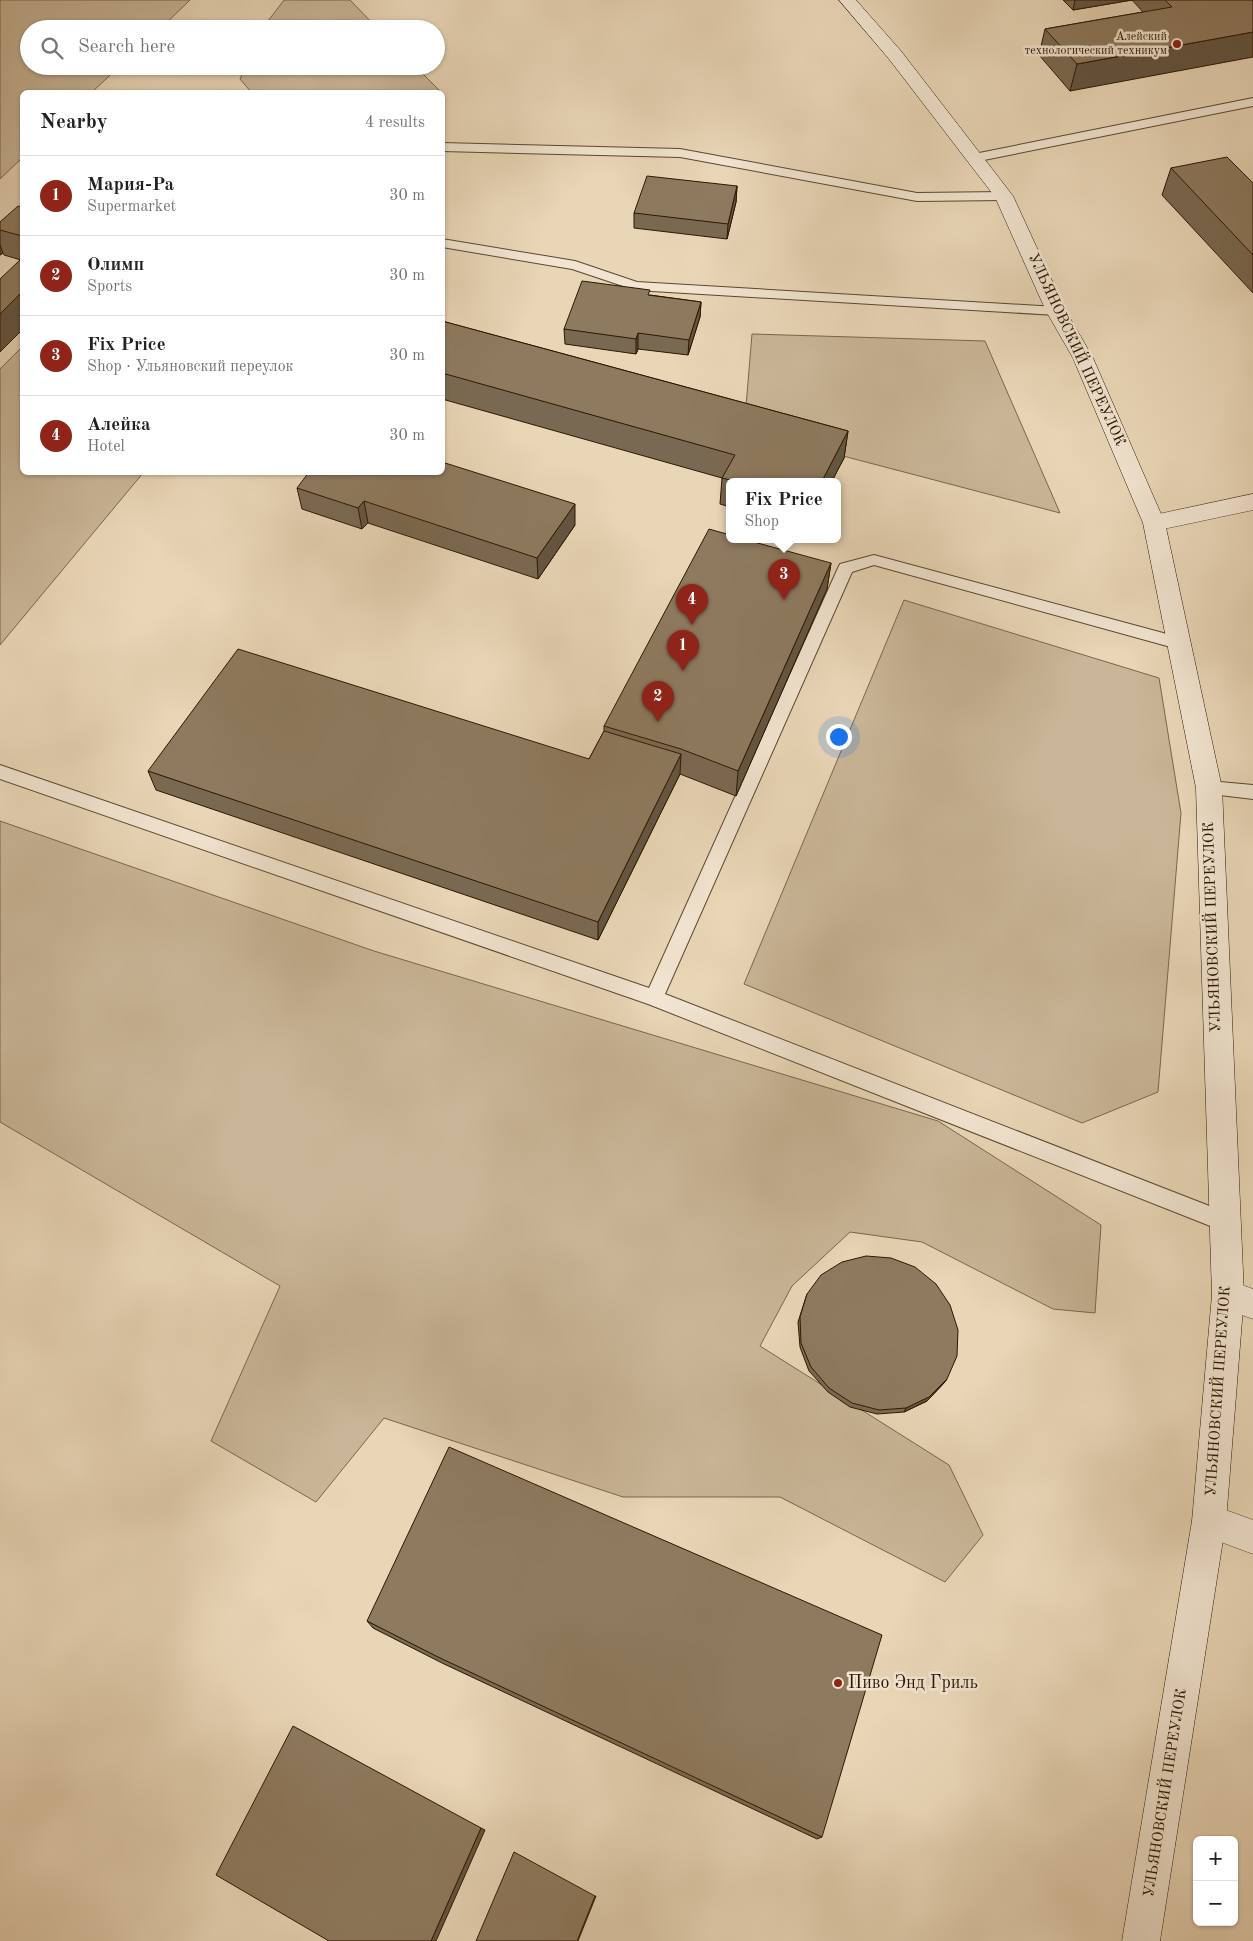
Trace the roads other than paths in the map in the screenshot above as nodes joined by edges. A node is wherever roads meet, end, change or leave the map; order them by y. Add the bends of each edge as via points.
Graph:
1 (847, 0) edge
2 (1253, 102) edge
3 (445, 147) edge
4 (974, 158) junction
5 (1004, 196) junction
6 (445, 244) edge
7 (1056, 311) junction
8 (1253, 502) edge
9 (1154, 524) junction
10 (1178, 643) junction
11 (0, 772) edge
12 (1208, 788) junction
13 (1253, 792) edge
14 (654, 998) junction
15 (1223, 1221) junction
16 (1240, 1300) edge
17 (1209, 1521) junction
18 (1253, 1537) edge
19 (1141, 1941) edge

1 - 4 main road, УЛЬЯНОВСКИЙ ПЕРЕУЛОК
2 - 4 lane
3 - 5 lane via 680,153 916,197
4 - 5 main road, УЛЬЯНОВСКИЙ ПЕРЕУЛОК
5 - 7 main road, УЛЬЯНОВСКИЙ ПЕРЕУЛОК
6 - 7 lane via 575,265 635,286
7 - 9 main road, УЛЬЯНОВСКИЙ ПЕРЕУЛОК via 1083,358
8 - 9 main road
9 - 10 main road, УЛЬЯНОВСКИЙ ПЕРЕУЛОК
10 - 12 main road, УЛЬЯНОВСКИЙ ПЕРЕУЛОК
10 - 14 lane via 874,560 846,568
11 - 14 lane
12 - 13 lane
12 - 15 main road, УЛЬЯНОВСКИЙ ПЕРЕУЛОК
14 - 15 lane
15 - 16 main road, УЛЬЯНОВСКИЙ ПЕРЕУЛОК
16 - 17 main road, УЛЬЯНОВСКИЙ ПЕРЕУЛОК
17 - 18 main road
17 - 19 main road, УЛЬЯНОВСКИЙ ПЕРЕУЛОК

